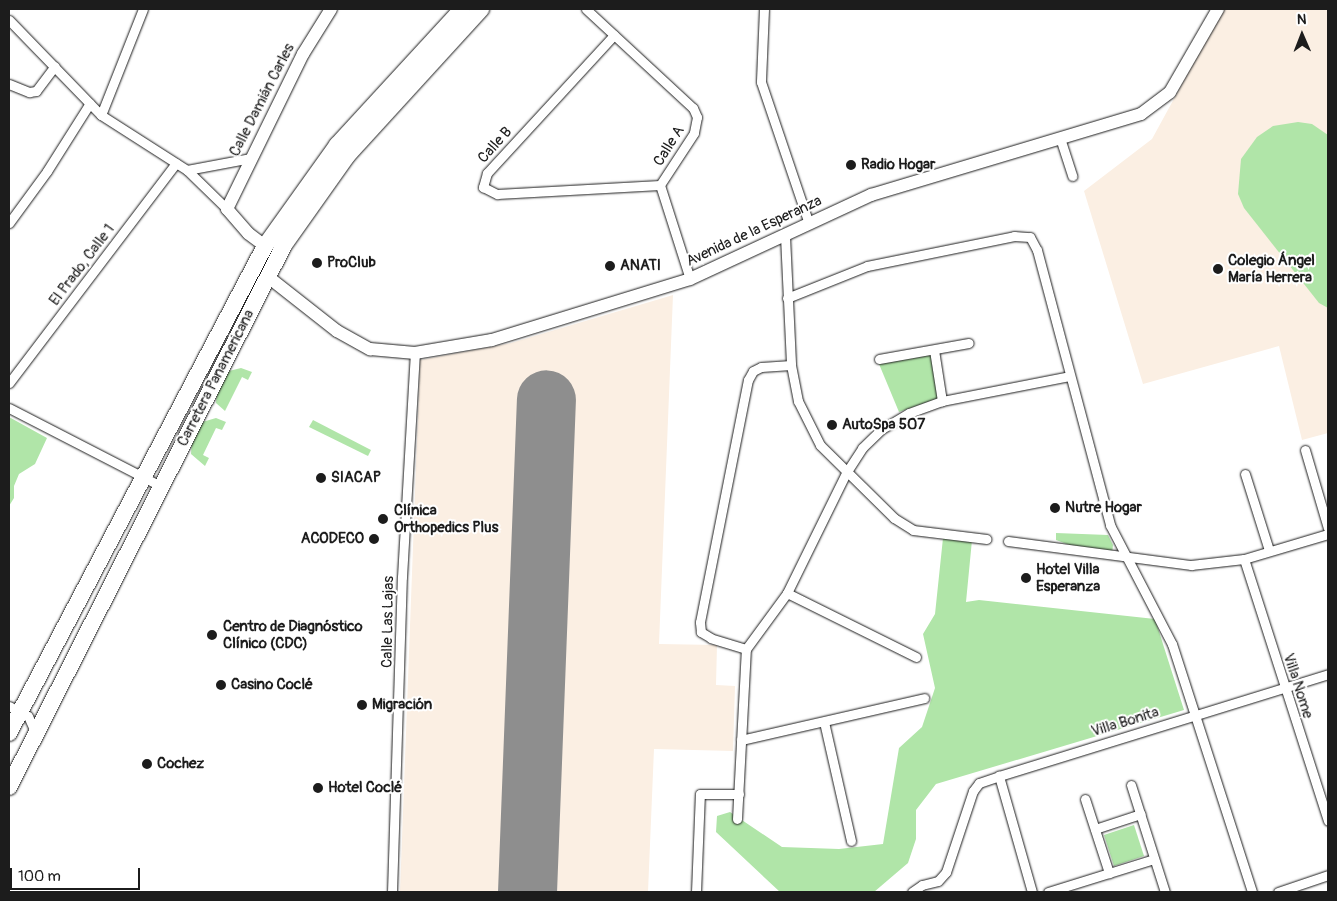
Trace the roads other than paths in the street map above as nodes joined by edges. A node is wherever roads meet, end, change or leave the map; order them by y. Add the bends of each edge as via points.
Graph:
1 (143, 9) edge
2 (331, 9) edge
3 (462, 9) edge
4 (481, 9) edge
5 (586, 9) edge
6 (764, 9) edge
7 (1218, 9) edge
8 (9, 20) edge
9 (614, 35) junction
10 (55, 66) junction
11 (9, 84) edge
12 (90, 103) junction
13 (101, 115) junction
14 (1060, 138) junction
15 (251, 158) junction
16 (176, 163) junction
17 (186, 170) junction
18 (1072, 176) dead end
19 (660, 185) junction
20 (227, 209) junction
21 (9, 223) edge
22 (809, 224) junction
23 (248, 233) junction
24 (784, 236) junction
25 (266, 246) junction
26 (258, 262) junction
27 (267, 276) junction
28 (690, 279) junction
29 (258, 295) junction
30 (787, 298) junction
31 (969, 343) dead end
32 (934, 350) junction
33 (210, 352) junction
34 (415, 353) junction
35 (879, 359) dead end
36 (791, 365) junction
37 (1069, 376) junction
38 (9, 383) edge
39 (942, 401) junction
40 (9, 408) edge
41 (1305, 450) dead end
42 (846, 472) junction
43 (1245, 474) dead end
44 (144, 478) junction
45 (161, 486) junction
46 (1328, 528) edge
47 (1328, 534) edge
48 (986, 539) dead end
49 (1008, 541) dead end
50 (1269, 550) junction
51 (1124, 558) junction
52 (1244, 559) junction
53 (787, 593) junction
54 (746, 649) junction
55 (916, 657) dead end
56 (1328, 674) edge
57 (1284, 688) junction
58 (924, 698) dead end
59 (50, 705) junction
60 (14, 709) edge
61 (1197, 714) junction
62 (824, 722) junction
63 (9, 733) edge
64 (36, 734) junction
65 (741, 740) junction
66 (999, 776) junction
67 (1131, 784) dead end
68 (9, 787) edge
69 (739, 794) junction
70 (1084, 799) dead end
71 (1140, 814) junction
72 (737, 819) dead end
73 (1328, 821) edge
74 (1095, 829) junction
75 (851, 842) dead end
76 (1154, 859) junction
77 (1109, 873) junction
78 (1328, 875) edge
79 (392, 892) edge
80 (696, 892) edge
81 (912, 892) edge
82 (1032, 892) edge
83 (1048, 892) edge
84 (1165, 892) edge
85 (1252, 892) edge
86 (1278, 892) edge

1 - 13 street
2 - 15 street, Calle Damián Carles via 303,54
3 - 25 highway, Carretera Panamericana via 337,145
4 - 27 highway, Carretera Panamericana via 347,156 284,245
5 - 9 street, Calle A
6 - 22 street via 762,82
7 - 14 street, Avenida de la Esperanza via 1170,92 1157,104 1141,114
8 - 10 street
9 - 19 street, Calle A via 693,108 697,117 694,133
9 - 19 street, Calle B via 487,173 483,187 497,194
10 - 11 street via 36,91 29,92
10 - 12 street
12 - 13 street
12 - 21 street
13 - 16 street
14 - 18 street
14 - 22 street, Avenida de la Esperanza via 871,195
15 - 17 street
15 - 20 street, Calle Damián Carles
16 - 17 street
16 - 38 street, El Prado, Calle 1
17 - 20 street
19 - 28 street, Calle A
20 - 23 street
22 - 24 street, Avenida de la Esperanza
23 - 25 street
23 - 26 street
24 - 28 street, Avenida de la Esperanza
24 - 30 street
25 - 26 highway, Carretera Panamericana
25 - 29 highway via 271,252 262,270
26 - 33 highway, Carretera Panamericana
27 - 29 highway, Carretera Panamericana
27 - 34 street, Avenida de la Esperanza via 355,342 370,349
28 - 34 street, Avenida de la Esperanza via 492,340
29 - 45 highway, Carretera Panamericana
30 - 36 street
30 - 37 street via 867,266 1014,236 1030,237 1037,250
31 - 32 street
32 - 35 street
32 - 39 street
33 - 44 highway, Carretera Panamericana
33 - 45 highway via 209,367 161,462
34 - 79 street, Calle Las Lajas via 402,577
36 - 42 street via 798,401 807,424 820,445
36 - 54 street via 761,367 752,371 748,380 700,622 701,632 711,638
37 - 39 street
37 - 51 street via 1110,525
39 - 42 street via 909,413 882,429 862,448
40 - 44 street
41 - 46 street
42 - 48 street via 894,518 913,530
42 - 53 street
43 - 50 street
44 - 45 street
44 - 60 highway, Carretera Panamericana
45 - 59 highway, Carretera Panamericana
47 - 50 street
49 - 51 street
50 - 52 street
51 - 52 street via 1191,565
51 - 61 street via 1162,620
52 - 57 street, Villa Nome
53 - 54 street
53 - 55 street
54 - 65 street
56 - 57 street, Villa Bonita
57 - 61 street, Villa Bonita
57 - 73 street, Villa Nome
58 - 62 street
59 - 60 street via 36,711
59 - 64 highway, Carretera Panamericana
60 - 63 highway, Carretera Panamericana
60 - 64 street via 31,719
61 - 66 street, Villa Bonita
61 - 85 street
62 - 65 street
62 - 75 street
64 - 68 highway, Carretera Panamericana
65 - 69 street
66 - 81 street, Villa Bonita via 979,783 972,791 946,872 938,881 922,885
66 - 82 street
67 - 71 street
69 - 72 street
69 - 80 street via 700,794
70 - 74 street
71 - 74 street
71 - 76 street
74 - 77 street
76 - 77 street
76 - 84 street
77 - 83 street
78 - 86 street

